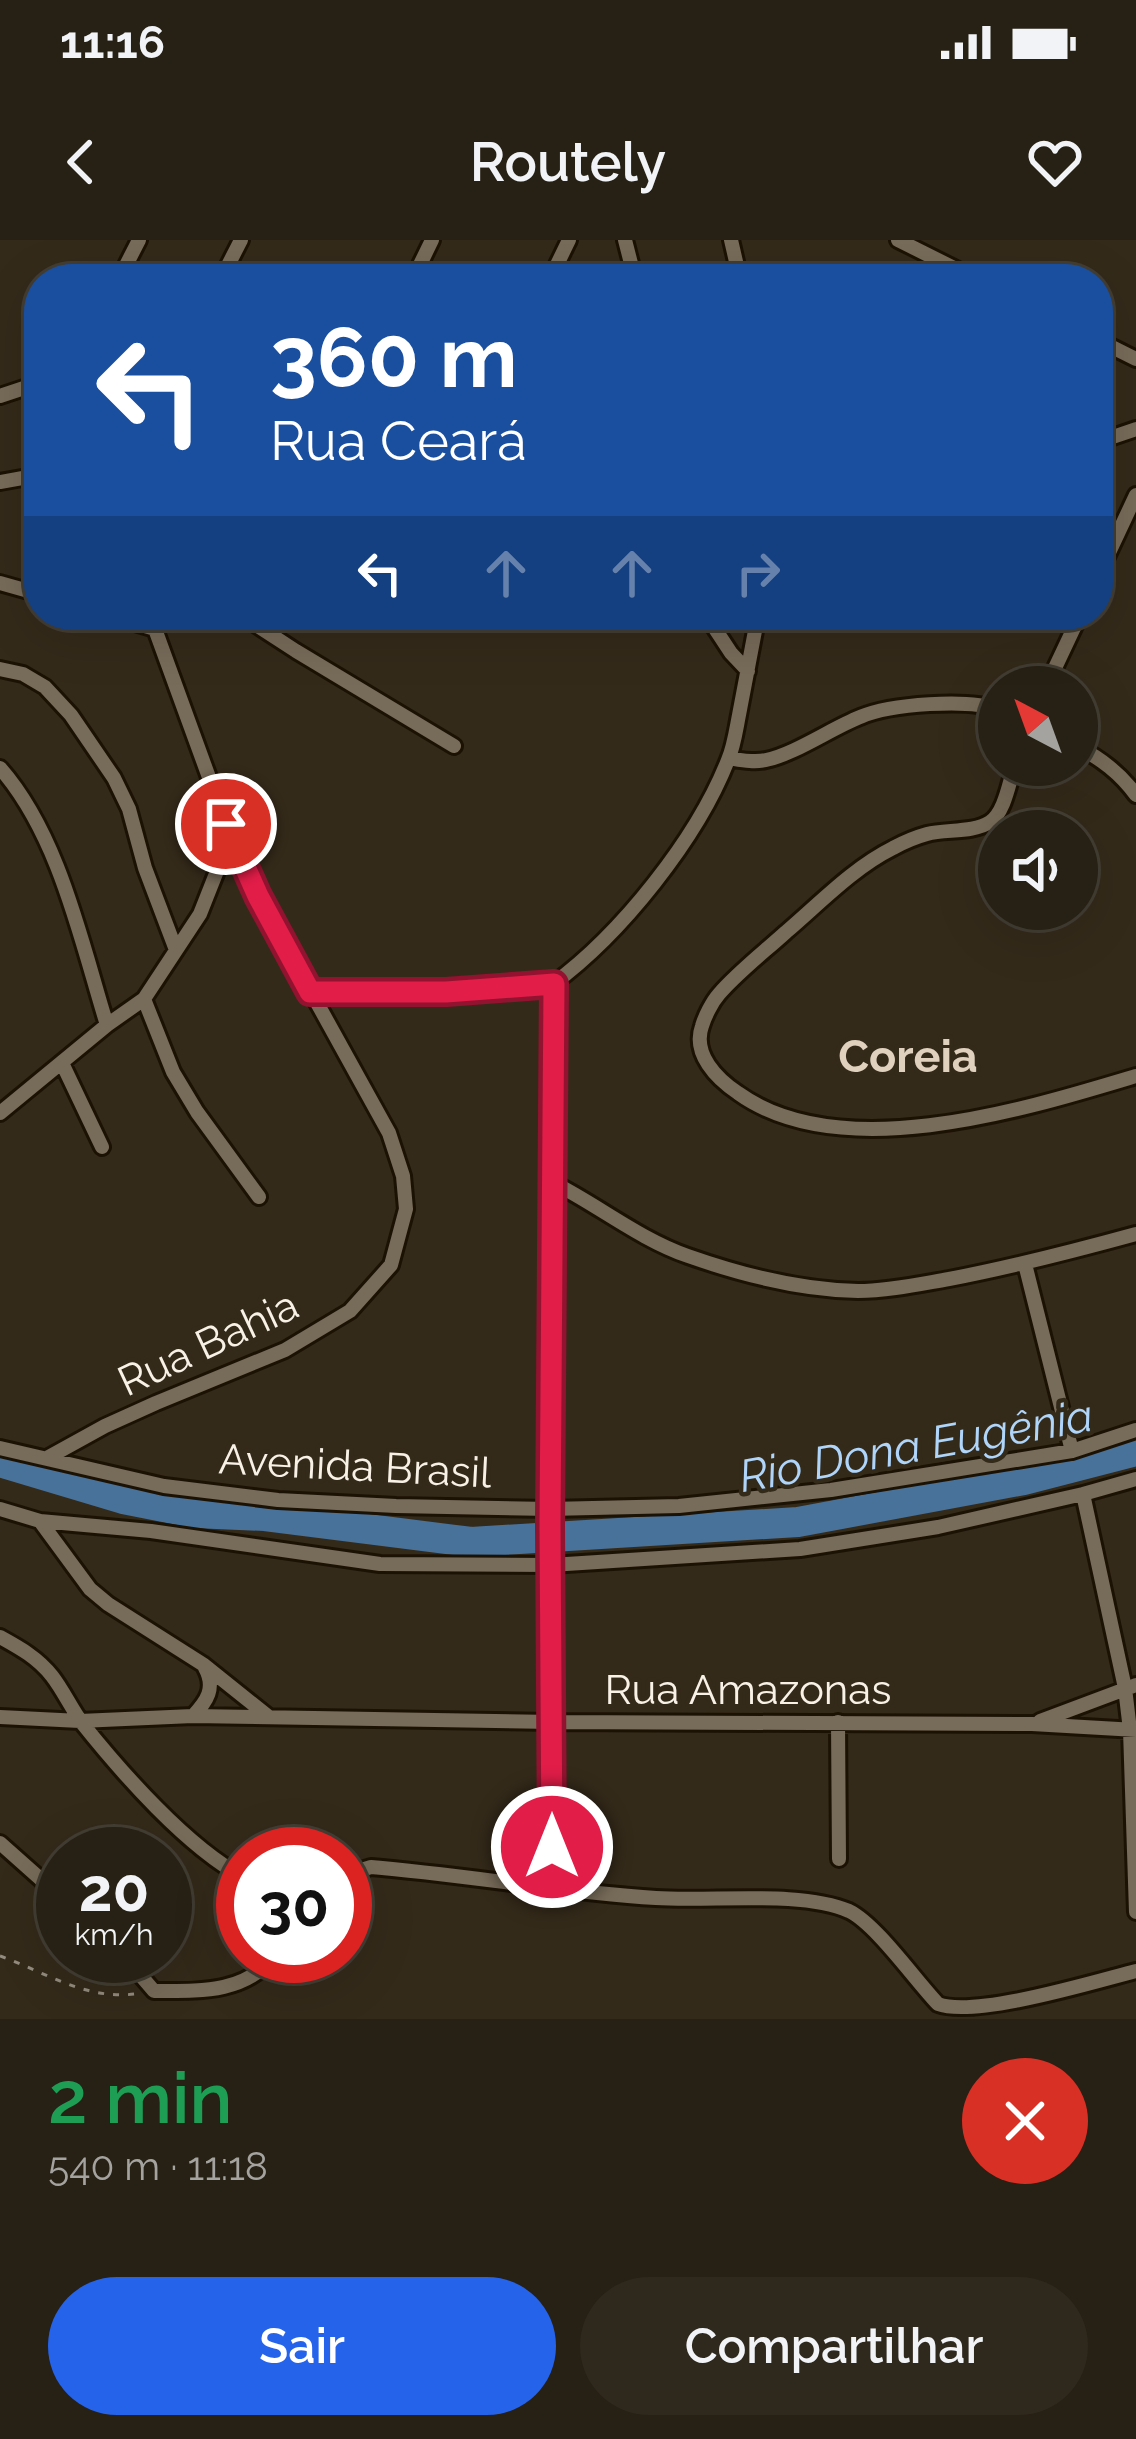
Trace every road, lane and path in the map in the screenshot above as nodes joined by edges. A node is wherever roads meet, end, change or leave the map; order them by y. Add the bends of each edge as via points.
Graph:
1 (898, 240) edge
2 (946, 264) edge
3 (1136, 495) edge
4 (1113, 544) edge
5 (162, 630) edge
6 (264, 630) edge
7 (715, 630) edge
8 (755, 630) edge
9 (1073, 630) edge
10 (1056, 666) edge
11 (0, 669) edge
12 (748, 670) junction
13 (978, 705) edge
14 (454, 746) dead end
15 (1098, 756) edge
16 (729, 758) junction
17 (0, 768) edge
18 (1008, 786) edge
19 (1136, 795) edge
20 (226, 824) junction
21 (176, 950) junction
22 (554, 984) junction
23 (310, 992) junction
24 (144, 999) junction
25 (107, 1025) junction
26 (62, 1063) junction
27 (1136, 1076) edge
28 (0, 1113) edge
29 (101, 1147) dead end
30 (552, 1182) junction
31 (259, 1197) dead end
32 (1136, 1234) edge
33 (1025, 1264) junction
34 (1136, 1430) edge
35 (0, 1448) edge
36 (1072, 1451) junction
37 (47, 1458) junction
38 (1136, 1479) edge
39 (1083, 1494) junction
40 (0, 1509) edge
41 (550, 1517) junction
42 (40, 1521) junction
43 (551, 1561) junction
44 (0, 1637) edge
45 (203, 1665) junction
46 (1131, 1687) edge
47 (193, 1716) junction
48 (0, 1717) edge
49 (269, 1717) junction
50 (80, 1721) junction
51 (553, 1722) junction
52 (838, 1722) junction
53 (1032, 1724) junction
54 (1133, 1730) edge
55 (0, 1843) edge
56 (216, 1857) edge
57 (839, 1859) dead end
58 (372, 1867) edge
59 (36, 1875) edge
60 (552, 1889) junction
61 (1136, 1912) edge
62 (0, 1956) edge
63 (1136, 1971) edge
64 (147, 1983) edge
65 (240, 1983) edge
66 (154, 1991) junction

1 - 2 street
3 - 4 street
5 - 20 street, Rua Bahia
6 - 14 street
7 - 12 street
8 - 12 street
9 - 10 street
11 - 21 street via 45,687 114,778
12 - 16 street
13 - 16 street via 887,709 768,760
15 - 19 street
16 - 22 street via 648,890
17 - 25 street via 55,858
18 - 27 street via 984,826 924,834 849,877 717,996 700,1030 702,1052 740,1095 786,1118 842,1127 929,1126
20 - 21 street via 200,914
20 - 23 street, Rua Bahia
21 - 24 street
22 - 23 street
22 - 30 street
23 - 37 street, Rua Bahia via 388,1133 403,1176 406,1209 391,1264 350,1311 284,1350
24 - 25 street
24 - 31 street via 172,1072
25 - 26 street
26 - 28 street
26 - 29 street
30 - 33 street via 686,1256 804,1286 861,1291
30 - 41 street
32 - 33 street
33 - 36 street
34 - 36 street, Avenida Brasil
35 - 37 street, Avenida Brasil
36 - 41 street, Avenida Brasil via 809,1492
37 - 41 street, Avenida Brasil via 164,1486 278,1500
38 - 39 street, Avenida Brasil
39 - 43 street, Avenida Brasil via 800,1550
39 - 46 street
40 - 42 street, Avenida Brasil
41 - 43 street
42 - 43 street, Avenida Brasil via 380,1564
42 - 45 street via 90,1589
43 - 51 street
44 - 50 street via 43,1666
45 - 47 street via 210,1692
45 - 49 street
46 - 53 street
46 - 54 street
47 - 49 street, Rua Amazonas
47 - 50 street, Rua Amazonas
48 - 50 street, Rua Amazonas
49 - 51 street, Rua Amazonas
50 - 56 street
51 - 52 street, Rua Amazonas
51 - 60 street
52 - 53 street, Rua Amazonas
52 - 57 street
53 - 54 street, Rua Amazonas
54 - 61 street
55 - 59 street
58 - 60 street
60 - 63 street via 827,1904 854,1913 938,2004 952,2009
62 - 66 path via 85,1991
64 - 66 street
65 - 66 street

